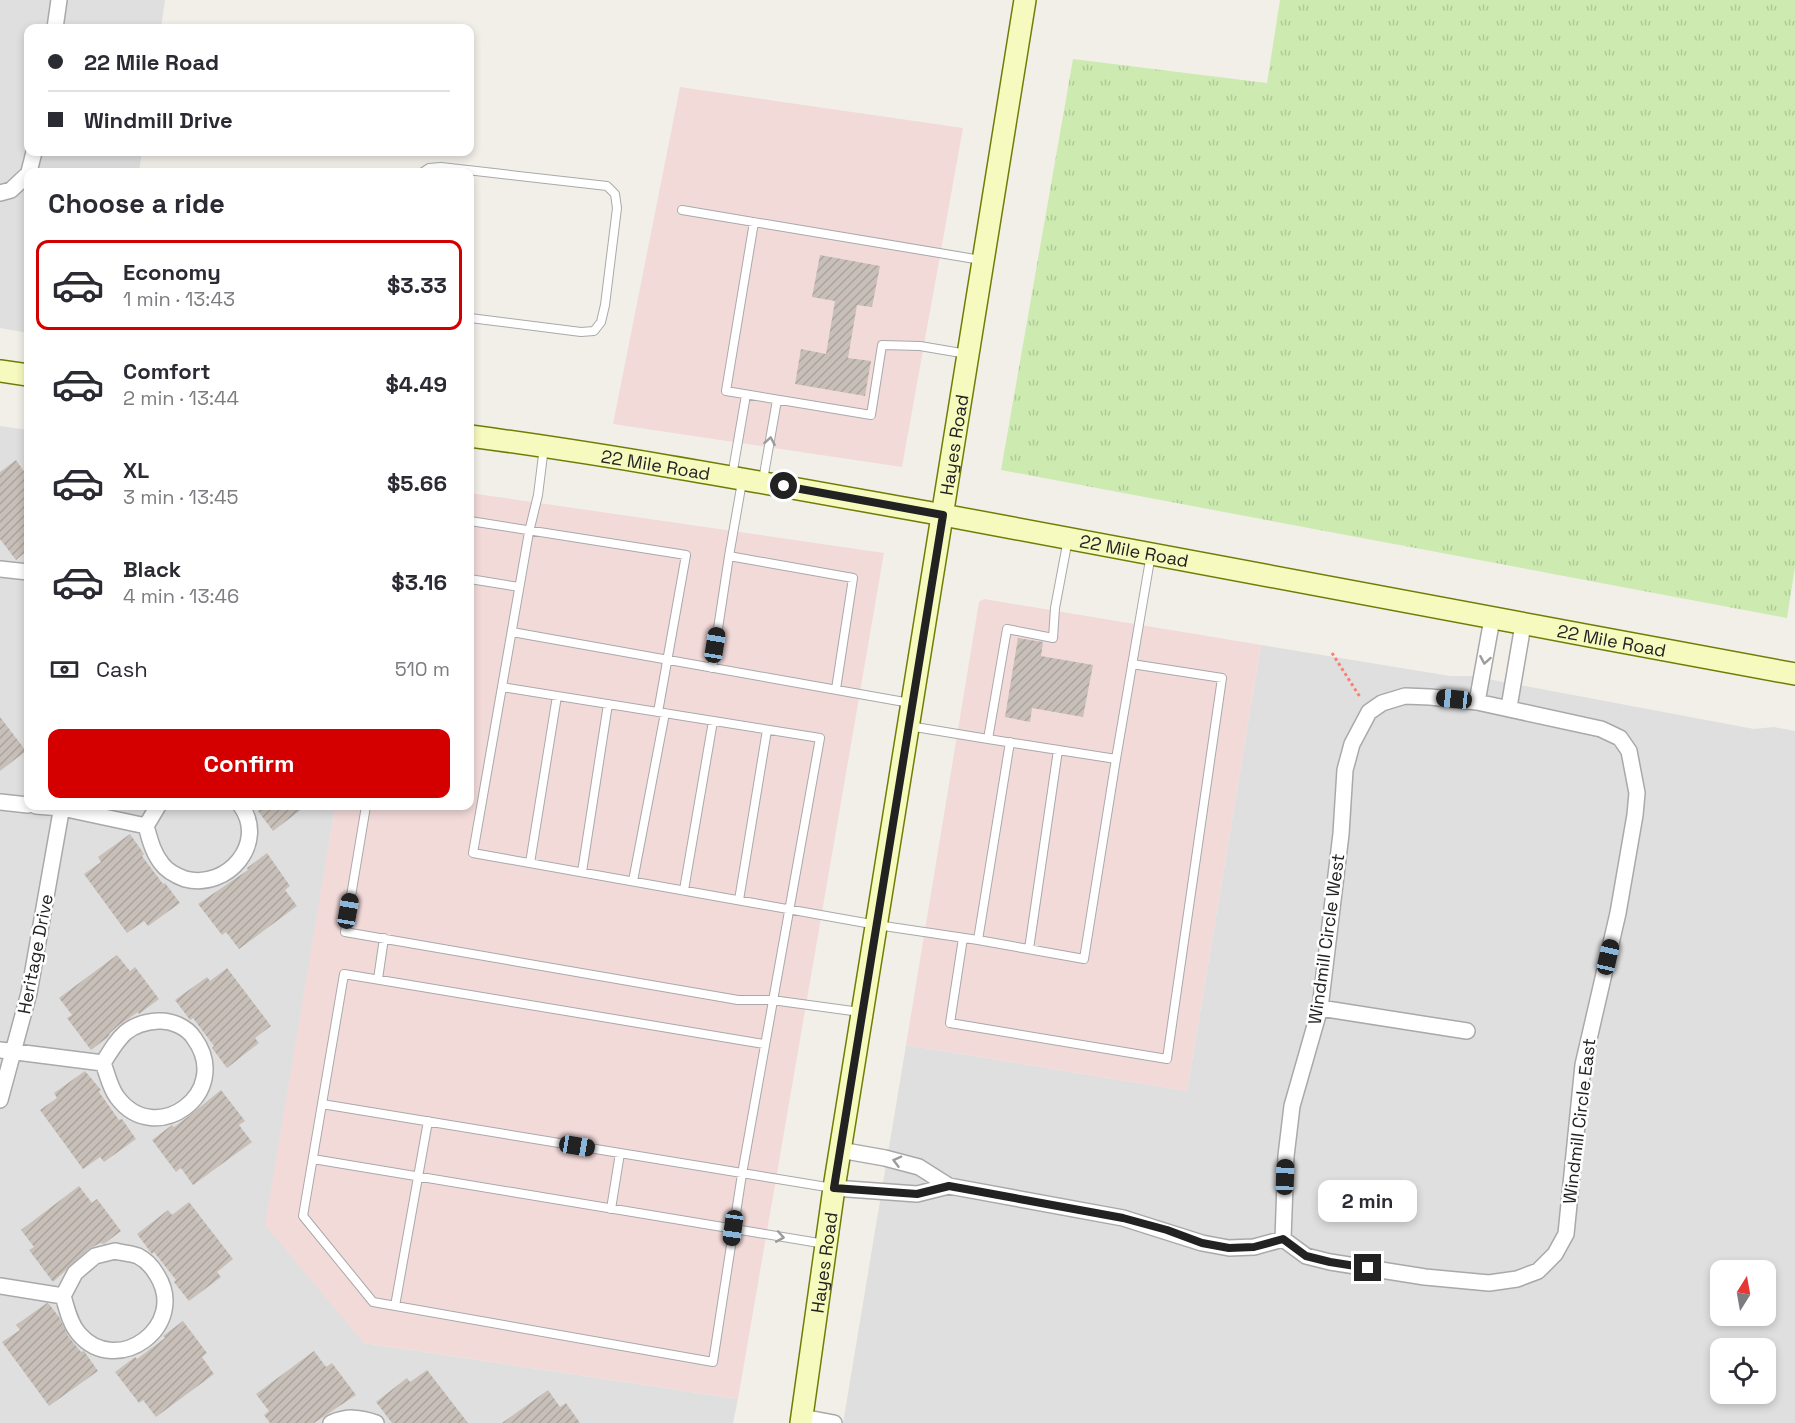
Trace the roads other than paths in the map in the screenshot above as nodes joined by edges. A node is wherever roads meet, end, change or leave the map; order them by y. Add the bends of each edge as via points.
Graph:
1 (59, 0) edge
2 (1025, 0) edge
3 (56, 24) edge
4 (429, 168) edge
5 (450, 168) edge
6 (474, 171) edge
7 (24, 178) edge
8 (0, 193) edge
9 (682, 210) dead end
10 (754, 222) junction
11 (983, 260) junction
12 (474, 319) edge
13 (969, 354) junction
14 (0, 372) edge
15 (24, 375) edge
16 (746, 395) junction
17 (777, 400) junction
18 (474, 437) edge
19 (544, 446) junction
20 (746, 479) junction
21 (943, 515) junction
22 (474, 522) edge
23 (529, 532) junction
24 (1068, 538) junction
25 (1151, 552) junction
26 (729, 556) junction
27 (0, 568) edge
28 (24, 571) edge
29 (474, 580) edge
30 (519, 587) junction
31 (1492, 619) junction
32 (1523, 625) junction
33 (512, 632) junction
34 (667, 660) junction
35 (1132, 664) junction
36 (712, 668) junction
37 (1795, 674) edge
38 (502, 687) junction
39 (836, 689) junction
40 (557, 696) junction
41 (1477, 702) junction
42 (912, 703) junction
43 (608, 704) junction
44 (1509, 707) junction
45 (662, 713) junction
46 (713, 721) junction
47 (908, 726) junction
48 (767, 730) junction
49 (988, 739) junction
50 (1010, 742) junction
51 (1058, 750) junction
52 (1116, 759) junction
53 (0, 802) edge
54 (24, 805) edge
55 (61, 810) edge
56 (75, 810) edge
57 (156, 810) edge
58 (242, 810) edge
59 (365, 810) edge
60 (146, 826) junction
61 (530, 863) junction
62 (582, 872) junction
63 (633, 880) junction
64 (684, 890) junction
65 (739, 900) junction
66 (790, 909) junction
67 (877, 925) junction
68 (384, 938) junction
69 (963, 938) junction
70 (978, 940) junction
71 (1029, 949) junction
72 (378, 979) junction
73 (772, 1000) junction
74 (1320, 1008) junction
75 (863, 1012) junction
76 (1467, 1031) dead end
77 (764, 1044) junction
78 (7, 1051) edge
79 (103, 1063) junction
80 (0, 1100) edge
81 (322, 1104) junction
82 (428, 1121) junction
83 (840, 1150) junction
84 (620, 1153) junction
85 (313, 1159) junction
86 (742, 1174) junction
87 (418, 1176) junction
88 (949, 1186) junction
89 (834, 1188) junction
90 (611, 1209) junction
91 (733, 1228) junction
92 (1283, 1239) junction
93 (827, 1245) junction
94 (0, 1286) edge
95 (63, 1296) junction
96 (395, 1306) junction
97 (802, 1420) edge
98 (331, 1423) edge
99 (376, 1423) edge
100 (834, 1423) edge

1 - 3 street
2 - 11 main road, Hayes Road
4 - 5 lane
6 - 12 lane via 607,186 615,194 617,208 605,305 594,331
7 - 8 street via 11,190
9 - 10 lane
10 - 11 lane
10 - 16 lane via 726,391
11 - 13 main road, Hayes Road
13 - 17 lane via 882,345 871,415
13 - 21 main road, Hayes Road
14 - 15 main road
16 - 17 lane
16 - 20 lane
20 -> 17 lane
18 - 19 main road, 22 Mile Road
19 - 20 main road, 22 Mile Road
19 - 23 lane
20 - 21 main road, 22 Mile Road
20 - 26 lane
21 - 24 main road, 22 Mile Road
21 - 42 main road, Hayes Road
22 - 23 lane
23 - 30 lane
23 - 34 lane via 686,555
24 - 25 main road, 22 Mile Road
24 - 49 lane via 1053,638 1007,629
25 - 31 main road, 22 Mile Road
25 - 35 lane
26 - 36 lane
26 - 39 lane via 853,578
27 - 28 street
29 - 30 lane
30 - 33 lane
31 - 32 main road, 22 Mile Road
31 -> 41 street
32 - 37 main road, 22 Mile Road
32 - 44 street
33 - 34 lane
33 - 38 lane
34 - 36 lane
34 - 45 lane
35 - 52 lane
35 - 69 lane via 1222,678 1167,1059 950,1023
36 - 39 lane
38 - 40 lane
38 - 61 lane via 473,853
39 - 42 lane
40 - 43 lane
40 - 61 lane
41 - 44 street
41 - 74 street, Windmill Circle West via 1405,696 1382,703 1369,712 1352,744 1345,770
42 - 47 main road, Hayes Road
43 - 45 lane
43 - 62 lane
44 - 92 street, Windmill Circle East via 1601,729 1620,738 1629,751 1636,793 1618,914 1583,1065 1566,1234 1555,1254 1538,1271 1489,1283 1322,1260 1306,1256
45 - 46 lane
45 - 63 lane
46 - 48 lane
46 - 64 lane
47 - 49 lane
47 - 67 main road, Hayes Road
48 - 65 lane
48 - 66 lane via 820,738
49 - 50 lane
50 - 51 lane
50 - 70 lane
51 - 52 lane
51 - 71 lane
52 - 71 lane via 1084,959
53 - 54 street
55 - 78 street, Heritage Drive via 29,993
56 - 60 street
57 - 60 street
58 - 60 street via 249,830 247,847 232,869 216,879 197,882 178,877 163,866
59 - 68 lane via 345,932
61 - 62 lane
62 - 63 lane
63 - 64 lane
64 - 65 lane
65 - 66 lane
66 - 67 lane
66 - 73 lane
67 - 69 lane
67 - 75 main road, Hayes Road
68 - 72 lane
68 - 73 lane via 738,1000
69 - 70 lane
70 - 71 lane
72 - 77 lane
72 - 81 lane via 344,974
73 - 75 lane
73 - 77 lane
74 - 76 street
74 - 92 street, Windmill Circle West via 1292,1106
75 - 83 main road, Hayes Road
77 - 86 lane
78 - 79 street
78 - 80 street, Heritage Drive
79 - 79 street via 116,1096 131,1110 152,1118 170,1116 188,1107 205,1079 206,1064 197,1041 183,1027 164,1020 141,1022 124,1032
81 - 82 lane
81 - 85 lane
82 - 84 lane
82 - 87 lane
88 -> 83 street via 919,1167
83 - 89 main road, Hayes Road
84 - 86 lane
84 - 90 lane
85 - 87 lane
85 - 96 lane via 303,1216 374,1302
86 - 89 lane
86 - 91 lane
87 - 90 lane
87 - 96 lane
88 - 89 street via 917,1194
88 - 92 street via 1123,1218 1229,1248 1254,1247
89 - 93 main road, Hayes Road
90 - 91 lane
91 -> 93 lane
91 - 96 lane via 713,1362
93 - 97 main road, Hayes Road
94 - 95 street
95 - 95 street via 79,1334 94,1346 116,1351 140,1345 158,1327 166,1306 163,1284 152,1267 138,1256 116,1251 95,1256 75,1274
97 - 100 street
98 - 99 street via 360,1418

